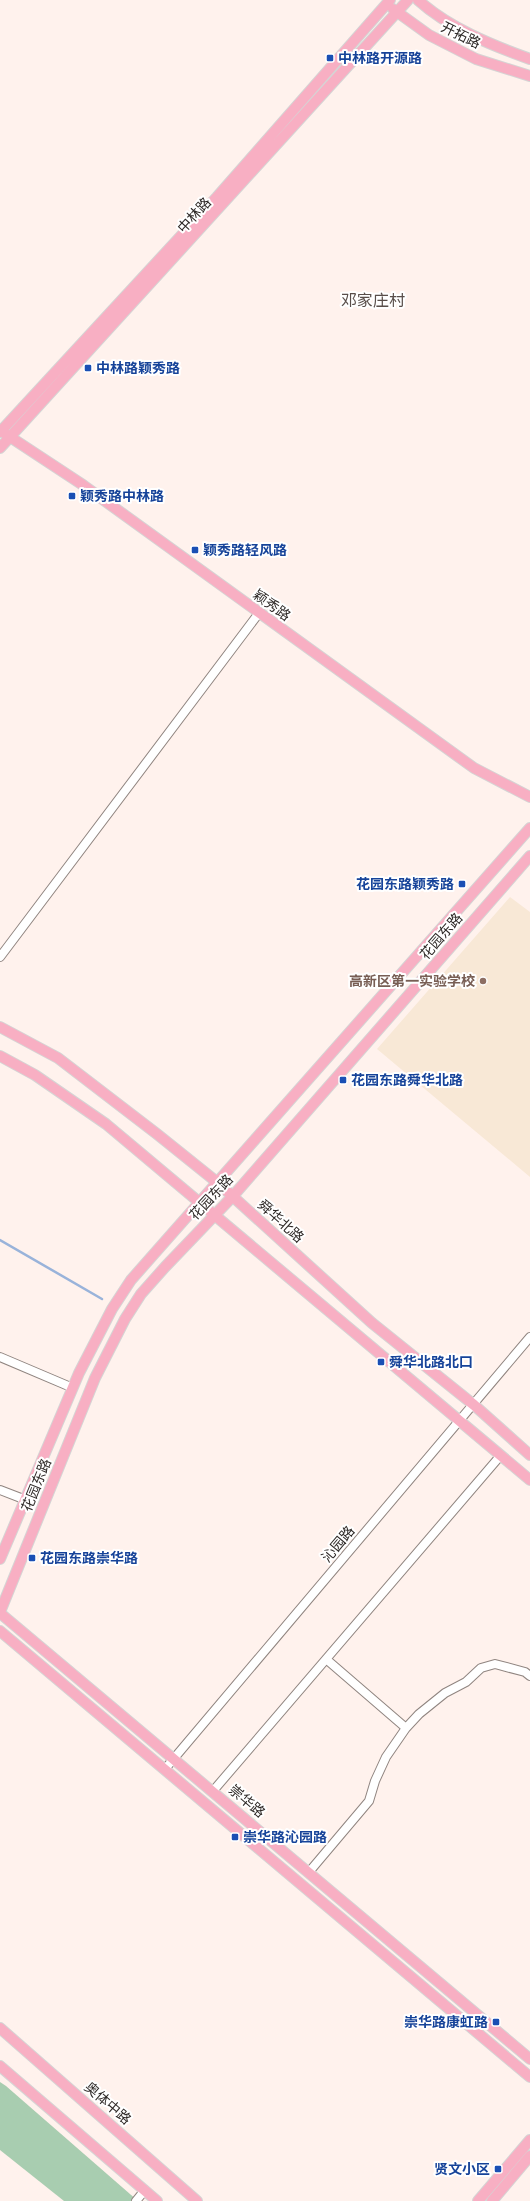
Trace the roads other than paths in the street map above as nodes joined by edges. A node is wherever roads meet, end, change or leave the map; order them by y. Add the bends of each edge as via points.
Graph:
1 (408, 0) edge
2 (418, 0) edge
3 (388, 2) edge
4 (398, 12) junction
5 (530, 59) edge
6 (530, 76) edge
7 (0, 431) edge
8 (12, 436) junction
9 (0, 448) edge
10 (259, 613) junction
11 (530, 797) edge
12 (530, 828) edge
13 (530, 856) edge
14 (0, 957) edge
15 (0, 1027) edge
16 (0, 1056) edge
17 (218, 1183) junction
18 (232, 1196) junction
19 (200, 1204) junction
20 (214, 1215) junction
21 (530, 1337) edge
22 (0, 1357) edge
23 (73, 1388) junction
24 (474, 1405) junction
25 (460, 1420) junction
26 (501, 1455) junction
27 (530, 1455) edge
28 (530, 1480) edge
29 (0, 1490) edge
30 (26, 1500) junction
31 (0, 1559) edge
32 (0, 1612) edge
33 (0, 1630) edge
34 (326, 1659) junction
35 (530, 1676) edge
36 (406, 1728) junction
37 (174, 1758) junction
38 (165, 1769) junction
39 (212, 1791) junction
40 (309, 1872) junction
41 (0, 2028) edge
42 (530, 2059) edge
43 (0, 2066) edge
44 (530, 2077) edge
45 (530, 2140) edge
46 (530, 2156) edge
47 (145, 2190) junction
48 (136, 2201) edge
49 (157, 2201) edge
50 (197, 2201) edge
51 (478, 2201) edge
52 (492, 2201) edge

1 - 4 main road, 中林路
2 - 5 main road, 开拓路 via 462,30
3 - 4 main road, 开拓路
3 - 7 main road, 中林路 via 217,196
4 - 6 main road, 开拓路 via 429,35 476,58
4 - 8 main road, 中林路
7 - 8 main road, 颖秀路
8 - 9 main road, 中林路
8 - 10 main road, 颖秀路
10 - 11 main road, 颖秀路 via 474,768
10 - 14 street
12 - 17 main road, 花园东路 via 258,1134
13 - 18 main road, 花园东路
15 - 17 main road, 舜华北路 via 58,1058
16 - 19 main road via 35,1075 106,1124
17 - 18 main road, 舜华北路
17 - 19 main road, 花园东路
18 - 20 main road, 花园东路
18 - 24 main road, 舜华北路 via 372,1323
19 - 20 main road
19 - 23 main road, 花园东路 via 131,1280 112,1309
20 - 25 main road
20 - 32 main road, 花园东路 via 141,1294 125,1319 95,1378
21 - 24 street, 沁园路
22 - 23 street
23 - 30 main road, 花园东路
24 - 25 street, 沁园路
24 - 27 main road, 舜华北路
25 - 26 main road
25 - 37 street, 沁园路
26 - 28 main road
26 - 34 street
29 - 30 street
30 - 31 main road, 花园东路
32 - 37 main road, 崇华路
33 - 38 main road, 崇华路
34 - 36 street
34 - 39 street
35 - 36 street via 525,1672 495,1664 481,1668 466,1682 445,1693
36 - 40 street via 386,1757 369,1802
37 - 38 street, 沁园路
37 - 39 main road, 崇华路
38 - 44 main road, 崇华路
39 - 40 main road, 崇华路
40 - 42 main road, 崇华路
41 - 50 main road, 奥体中路
43 - 47 main road
45 - 51 main road
46 - 52 main road
47 - 48 street
47 - 49 main road

